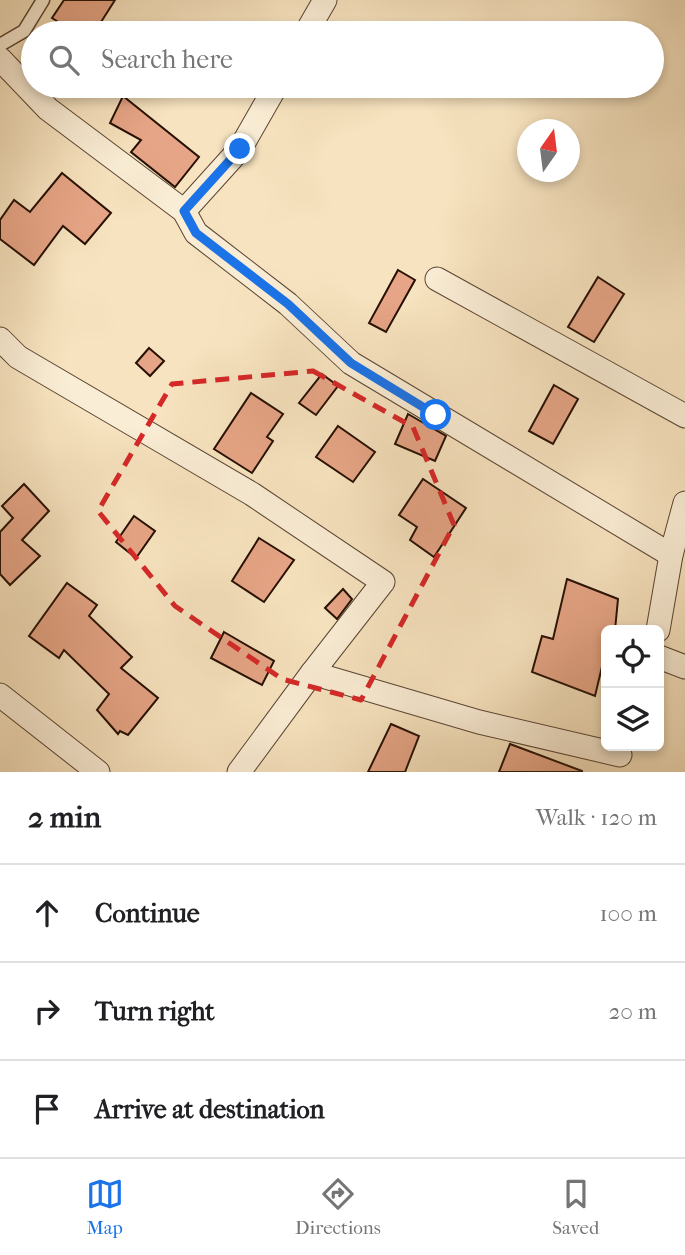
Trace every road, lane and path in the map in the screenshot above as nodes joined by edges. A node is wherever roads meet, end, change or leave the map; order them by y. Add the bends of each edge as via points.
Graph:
1 (43, 0) edge
2 (325, 0) edge
3 (30, 21) edge
4 (313, 21) edge
5 (21, 33) edge
6 (0, 44) edge
7 (0, 59) edge
8 (21, 81) edge
9 (37, 98) edge
10 (269, 98) edge
11 (184, 211) junction
12 (437, 279) dead end
13 (0, 339) edge
14 (685, 416) edge
15 (685, 503) edge
16 (671, 555) junction
17 (659, 625) edge
18 (664, 659) edge
19 (685, 667) edge
20 (312, 674) junction
21 (0, 695) edge
22 (620, 758) edge
23 (97, 772) edge
24 (239, 772) edge

1 - 3 lane
2 - 4 street
5 - 6 lane
7 - 8 street
9 - 11 street
10 - 11 street via 240,149
11 - 16 street via 196,233 288,304 351,363
12 - 14 street
13 - 20 street via 18,357 252,494 383,582
15 - 16 street
16 - 17 street
18 - 19 street
20 - 22 street
20 - 24 street
21 - 23 street

